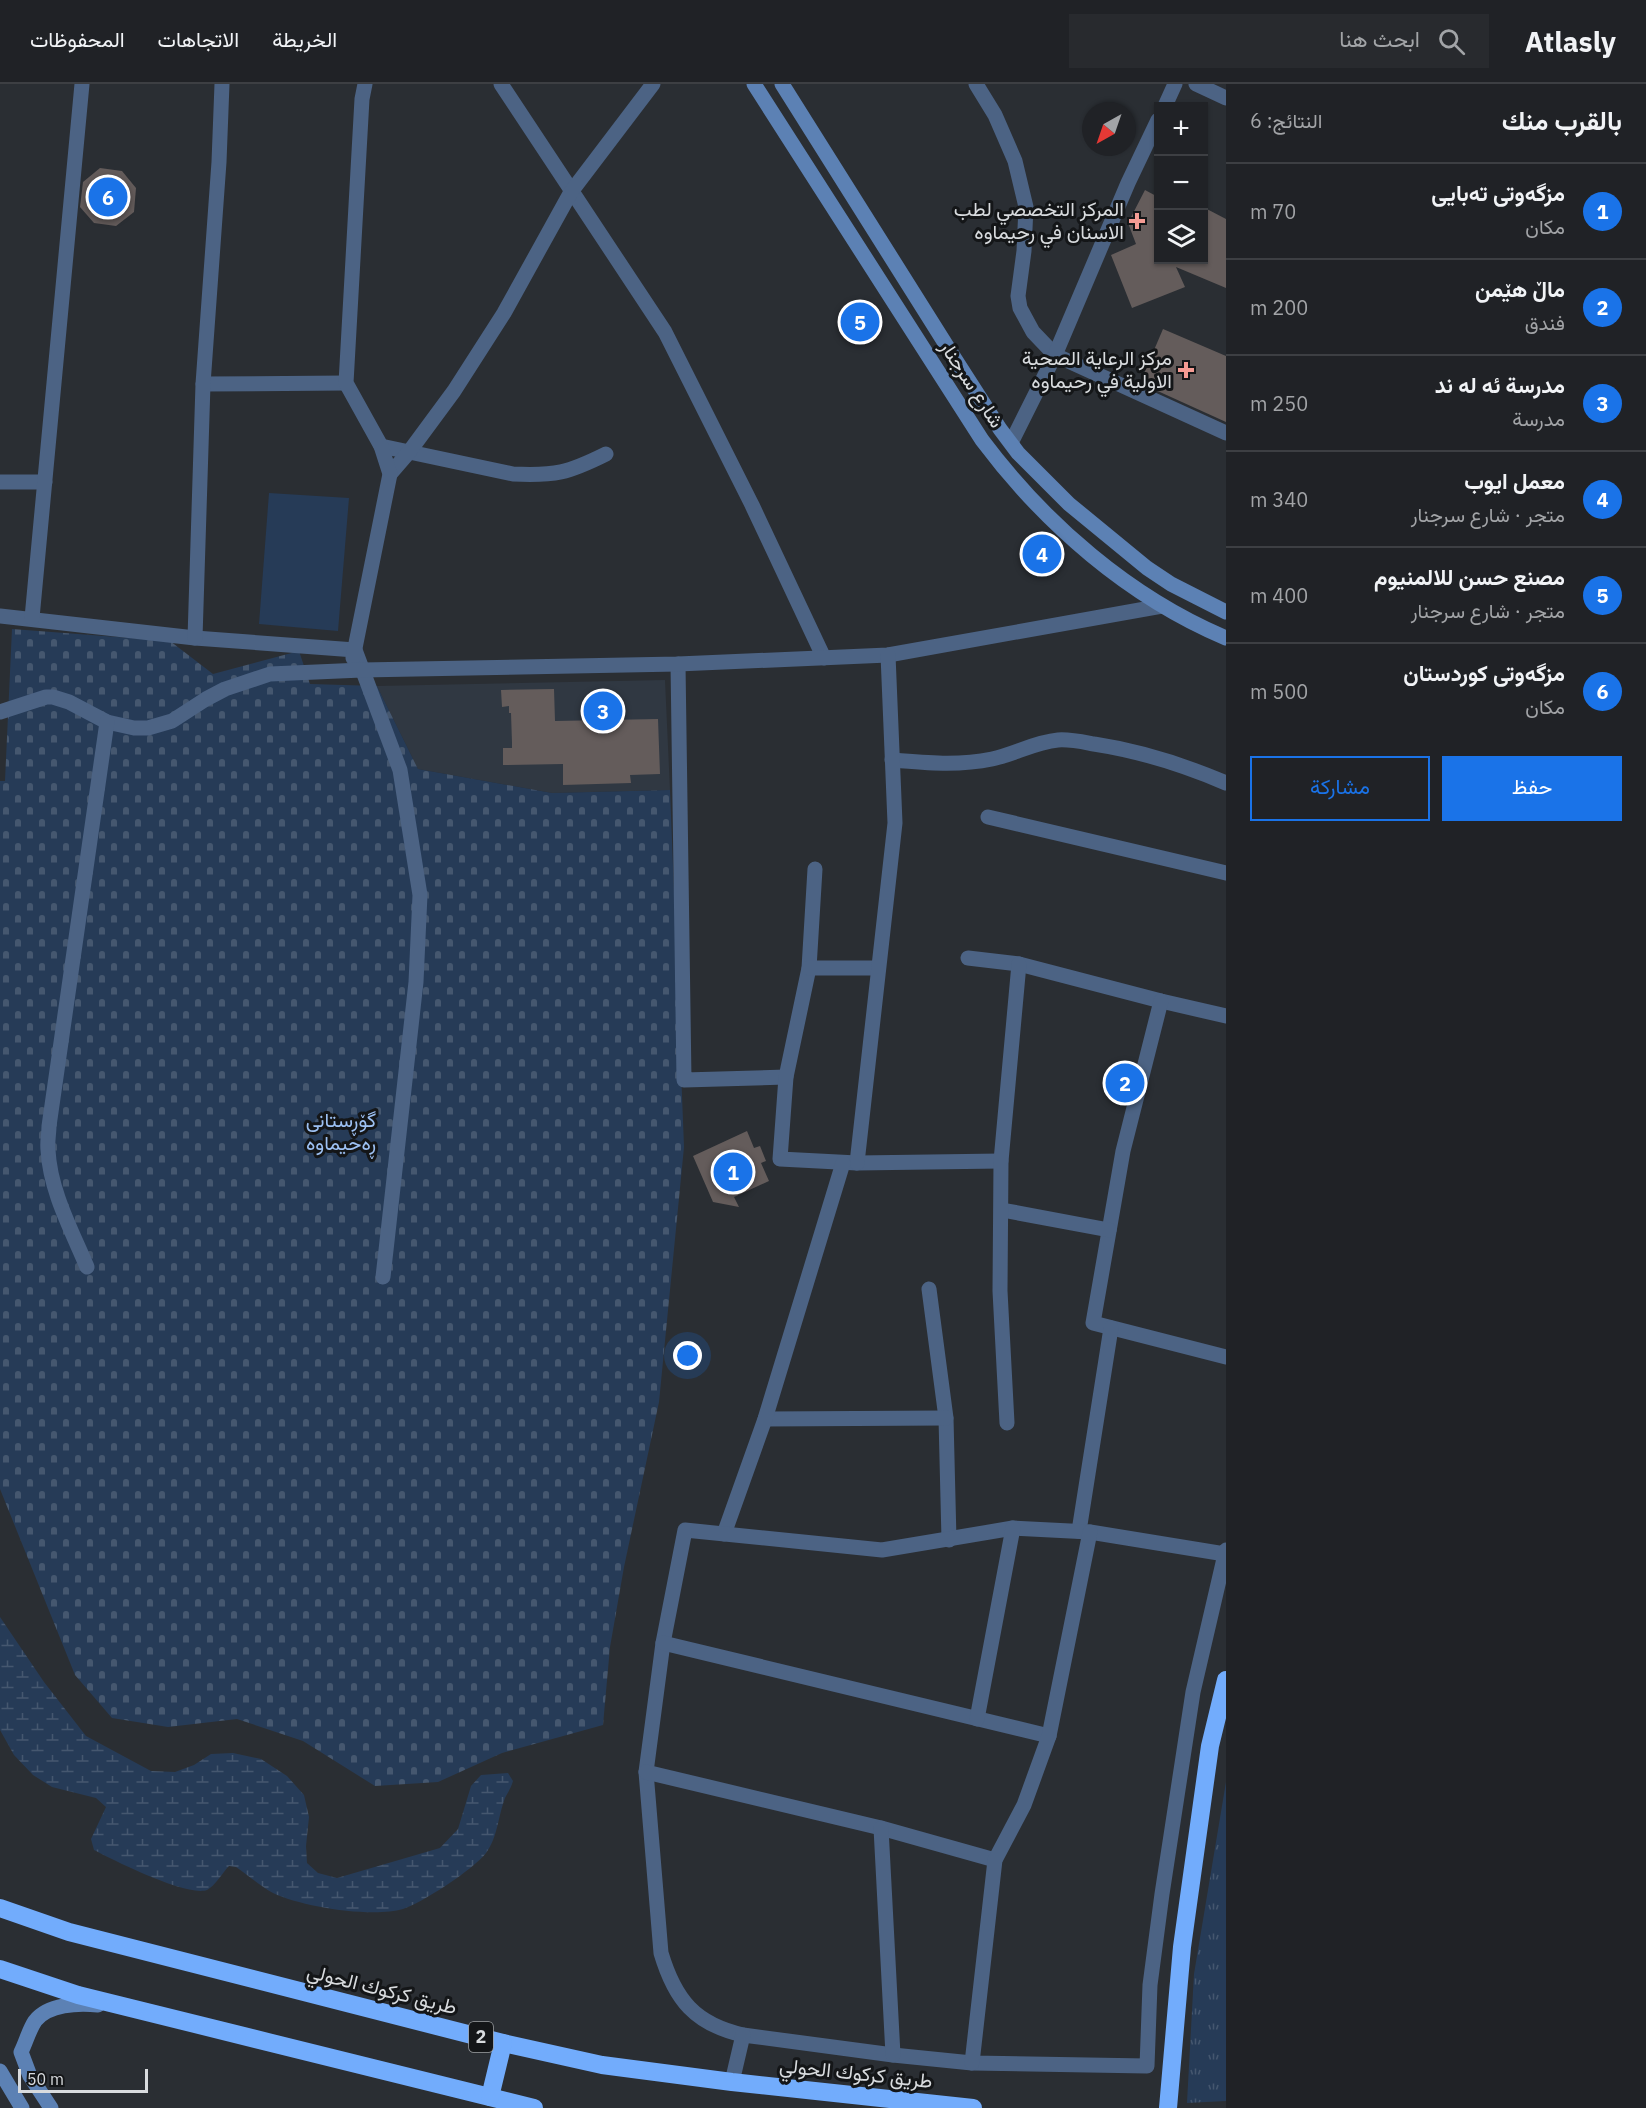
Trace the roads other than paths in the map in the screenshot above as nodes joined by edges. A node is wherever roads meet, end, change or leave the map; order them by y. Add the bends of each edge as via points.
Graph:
1 (82, 84) edge
2 (222, 84) edge
3 (365, 84) edge
4 (501, 84) edge
5 (653, 84) edge
6 (754, 84) edge
7 (782, 84) edge
8 (976, 84) edge
9 (1176, 84) edge
10 (1196, 84) edge
11 (1226, 98) edge
12 (1167, 102) edge
13 (1154, 128) edge
14 (571, 192) junction
15 (922, 308) junction
16 (905, 319) junction
17 (1055, 355) junction
18 (346, 383) junction
19 (203, 384) junction
20 (1226, 433) edge
21 (1011, 443) junction
22 (381, 446) junction
23 (409, 452) junction
24 (606, 454) dead end
25 (390, 474) junction
26 (0, 482) edge
27 (45, 482) junction
28 (1162, 606) junction
29 (1226, 612) edge
30 (32, 618) junction
31 (1, 621) edge
32 (195, 638) junction
33 (1226, 638) edge
34 (355, 650) junction
35 (888, 655) junction
36 (824, 658) junction
37 (678, 664) junction
38 (356, 670) junction
39 (0, 712) edge
40 (107, 722) junction
41 (892, 760) junction
42 (1226, 783) edge
43 (988, 816) dead end
44 (815, 869) dead end
45 (1226, 873) edge
46 (968, 958) dead end
47 (1019, 964) junction
48 (878, 968) junction
49 (809, 969) junction
50 (1161, 1001) junction
51 (1226, 1016) edge
52 (786, 1077) junction
53 (1001, 1161) junction
54 (850, 1163) junction
55 (1002, 1210) junction
56 (1110, 1230) junction
57 (87, 1267) dead end
58 (383, 1277) dead end
59 (929, 1289) dead end
60 (1111, 1328) junction
61 (1226, 1357) edge
62 (946, 1418) junction
63 (765, 1419) junction
64 (1007, 1423) dead end
65 (1014, 1528) junction
66 (1084, 1531) junction
67 (724, 1534) junction
68 (949, 1540) junction
69 (1226, 1552) edge
70 (663, 1643) junction
71 (1226, 1680) edge
72 (977, 1719) junction
73 (1048, 1736) junction
74 (646, 1772) junction
75 (881, 1828) junction
76 (995, 1860) junction
77 (0, 1908) edge
78 (0, 1969) edge
79 (148, 2012) junction
80 (743, 2035) junction
81 (503, 2043) junction
82 (21, 2052) junction
83 (893, 2055) junction
84 (972, 2063) junction
85 (0, 2066) edge
86 (0, 2072) edge
87 (732, 2082) junction
88 (490, 2097) junction
89 (22, 2108) edge
90 (51, 2108) edge
91 (534, 2108) edge
92 (973, 2108) edge
93 (1168, 2108) edge

1 - 27 street
2 - 19 street
3 - 18 street
4 - 14 street
5 - 14 street
6 - 16 street, شارع سرجنار
7 - 15 street, شارع سرجنار
8 - 17 street via 1015,161 1026,207 1020,308 1033,332
9 - 12 street
10 - 11 street
13 - 17 street
14 - 23 street via 504,313
14 - 36 street via 665,332
15 - 16 street
15 - 21 street, شارع سرجنار
16 - 28 street, شارع سرجنار via 982,440 1020,487 1068,534
17 - 20 street
17 - 21 street
18 - 19 street
18 - 22 street
19 - 32 street
21 - 29 street, شارع سرجنار via 1047,483 1125,550 1171,584
22 - 23 street
22 - 25 street
23 - 24 street via 513,474 551,475 583,466
23 - 25 street
25 - 34 street
26 - 27 street
27 - 30 street
28 - 33 street, شارع سرجنار
28 - 35 street
30 - 31 street
30 - 32 street
32 - 34 street
34 - 38 street
35 - 36 street
35 - 41 street
36 - 37 street
37 - 38 street
37 - 52 street via 684,1080
38 - 40 street via 270,674 244,681 160,726 134,729
38 - 58 street via 400,770 420,895 416,982
39 - 40 street via 53,697
40 - 57 street via 48,1150 52,1177
41 - 42 street via 969,763 1059,740 1143,754
41 - 48 street via 896,823
43 - 45 street
44 - 49 street
46 - 47 street
47 - 50 street
47 - 53 street
48 - 49 street
48 - 54 street
49 - 52 street
50 - 51 street
50 - 56 street via 1123,1151
52 - 54 street via 780,1159
53 - 54 street
53 - 55 street
54 - 63 street
55 - 56 street
55 - 64 street via 1000,1291
56 - 60 street via 1093,1323
59 - 62 street
60 - 61 street
60 - 66 street
62 - 63 street
62 - 68 street
63 - 67 street
65 - 66 street
65 - 68 street
65 - 72 street
66 - 69 street
66 - 73 street
67 - 68 street via 882,1550
67 - 70 street via 685,1530
69 - 84 street via 1193,1692 1150,1984 1147,2066
70 - 72 street
70 - 74 street
71 - 93 highway via 1210,1746 1182,1947
72 - 73 street
73 - 76 street via 1024,1805
74 - 75 street
74 - 80 street via 661,1953 668,1977 675,1992 705,2021 723,2031
75 - 76 street
75 - 83 street
76 - 84 street
77 - 81 highway, طريق كركوك الحولي / 2 via 69,1932
78 - 79 highway via 78,1995
79 - 82 street via 96,2004 51,2010 35,2022
79 - 88 highway
80 - 83 street
80 - 87 street
81 - 87 highway, طريق كركوك الحولي / 2 via 602,2065
81 - 88 highway
82 - 85 street
82 - 90 street via 30,2076
83 - 84 street
86 - 89 street
87 - 92 highway, طريق كركوك الحولي / 2
88 - 91 highway

